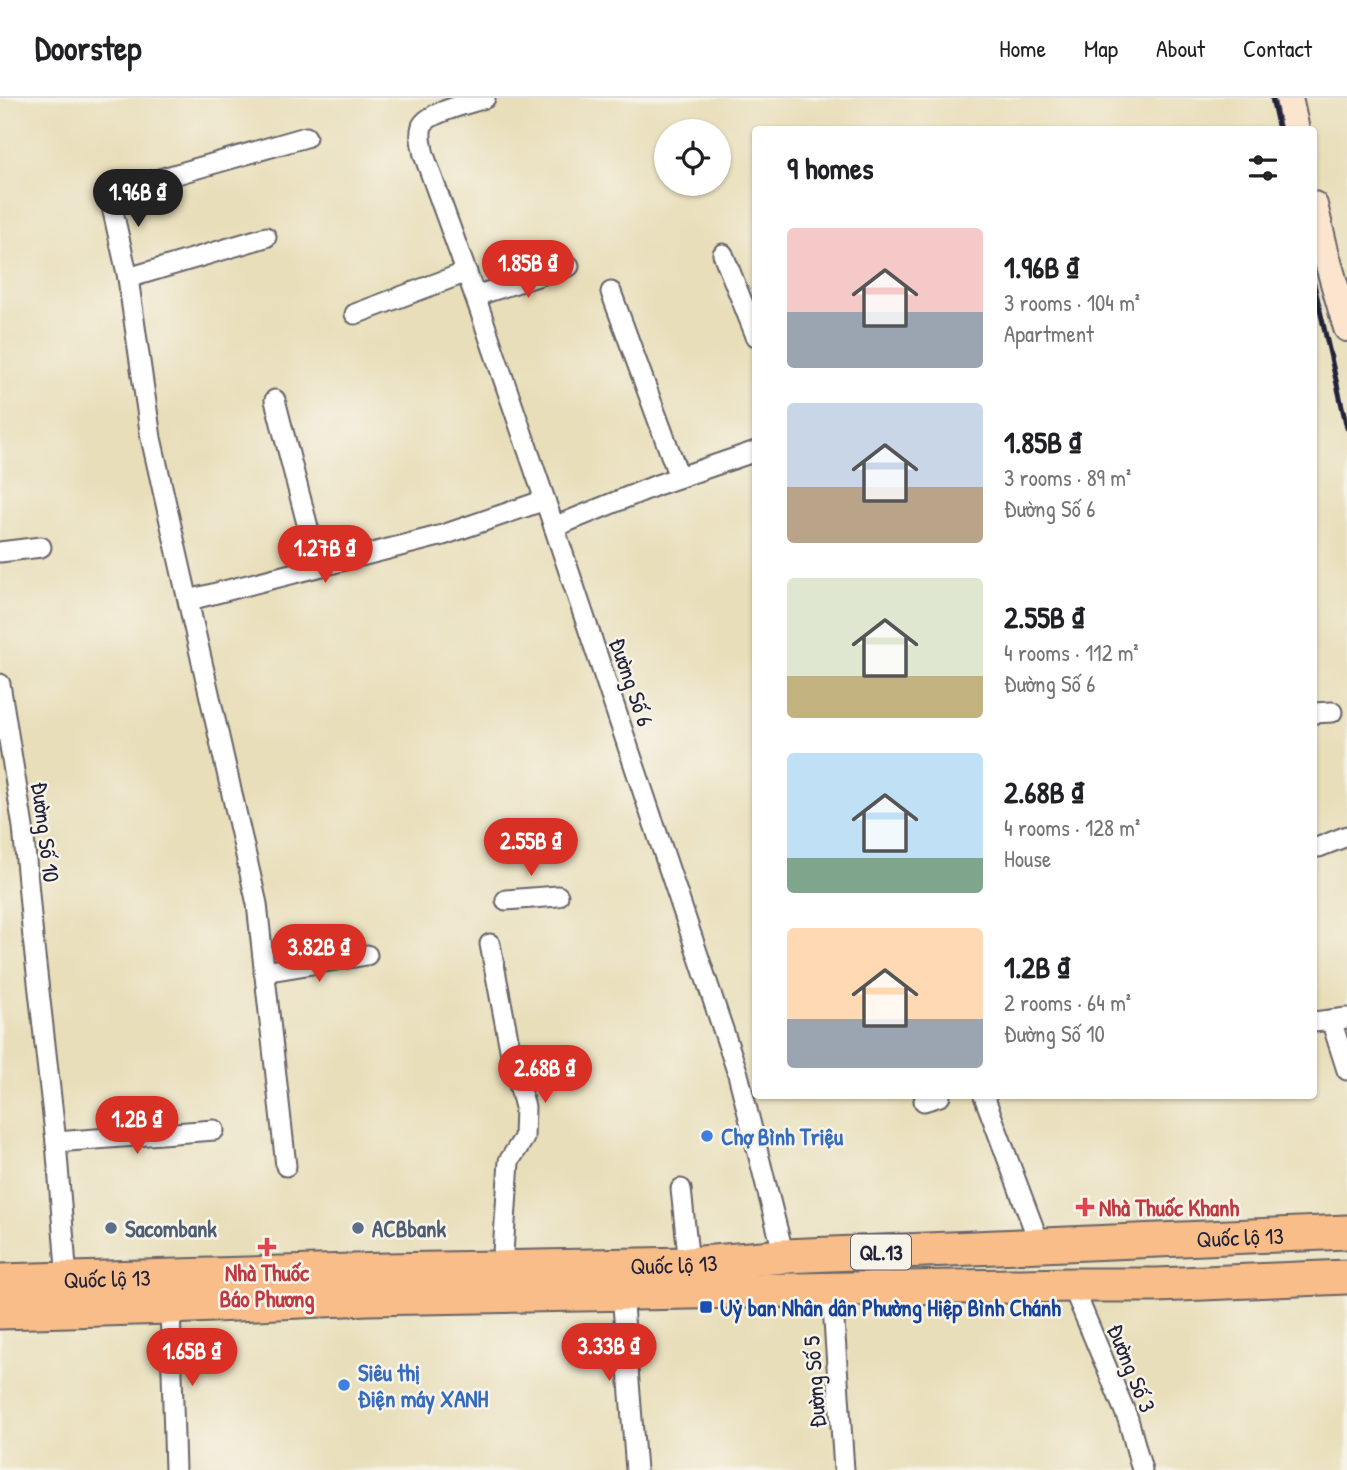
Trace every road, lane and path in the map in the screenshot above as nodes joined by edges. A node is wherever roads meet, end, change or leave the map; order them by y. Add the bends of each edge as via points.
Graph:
1 (485, 98) edge
2 (1289, 98) edge
3 (1295, 126) edge
4 (306, 137) dead end
5 (1317, 218) edge
6 (266, 237) dead end
7 (723, 254) dead end
8 (569, 266) dead end
9 (467, 272) junction
10 (128, 278) junction
11 (611, 292) dead end
12 (475, 296) junction
13 (355, 314) dead end
14 (752, 326) edge
15 (1347, 328) edge
16 (275, 400) dead end
17 (752, 452) edge
18 (679, 477) junction
19 (545, 500) junction
20 (554, 527) junction
21 (41, 547) dead end
22 (0, 552) edge
23 (318, 566) junction
24 (197, 598) dead end
25 (0, 684) edge
26 (3, 729) edge
27 (1347, 836) edge
28 (1319, 847) dead end
29 (558, 897) dead end
30 (506, 900) dead end
31 (490, 944) dead end
32 (367, 955) dead end
33 (264, 972) junction
34 (1331, 1020) edge
35 (1347, 1070) edge
36 (985, 1099) edge
37 (214, 1130) dead end
38 (56, 1142) junction
39 (286, 1166) dead end
40 (681, 1189) dead end
41 (1347, 1233) edge
42 (1040, 1245) junction
43 (785, 1256) junction
44 (689, 1264) junction
45 (502, 1268) junction
46 (1347, 1277) edge
47 (67, 1280) junction
48 (0, 1281) edge
49 (415, 1283) junction
50 (1072, 1285) junction
51 (832, 1291) junction
52 (622, 1293) junction
53 (170, 1307) junction
54 (0, 1312) edge
55 (175, 1470) edge
56 (636, 1470) edge
57 (844, 1470) edge
58 (1142, 1470) edge

1 - 9 street, Đường Số 6 via 437,114 421,128 424,155
2 - 3 street
4 - 10 street via 114,192 110,198
5 - 15 street
6 - 10 street
7 - 14 street
8 - 12 street
9 - 12 street, Đường Số 6
9 - 13 street
10 - 33 street via 151,438 257,904
11 - 18 street
12 - 19 street, Đường Số 6
16 - 23 street
17 - 18 street
18 - 20 street
19 - 20 street, Đường Số 6
19 - 23 street via 443,534
20 - 43 street, Đường Số 6 via 738,1074
21 - 22 street
23 - 24 street
25 - 26 street, Đường Số 10
26 - 38 street, Đường Số 10 via 23,827
27 - 28 street
29 - 30 street
31 - 45 street via 525,1107 524,1138 509,1161
32 - 33 street
33 - 39 street
34 - 35 street
36 - 42 street
37 - 38 street
38 - 47 street, Đường Số 10
40 - 44 street
41 - 42 highway, Quốc lộ 13 / QL.13
42 - 43 highway, Quốc lộ 13 / QL.13
43 - 44 highway, Quốc lộ 13 / QL.13
44 - 45 highway, Quốc lộ 13 / QL.13
45 - 49 highway, Quốc lộ 13 / QL.13
46 - 50 highway, Quốc lộ 13 / QL.13
47 - 48 highway, Quốc lộ 13 / QL.13
47 - 49 highway, Quốc lộ 13 / QL.13
49 - 52 highway, Quốc lộ 13 / QL.13
49 - 53 highway, Quốc lộ 13 / QL.13
50 - 51 highway, Quốc lộ 13 / QL.13
50 - 58 street, Đường Số 3 via 1128,1419
51 - 52 highway, Quốc lộ 13 / QL.13
51 - 57 street, Đường Số 5
52 - 56 street
53 - 54 highway, Quốc lộ 13 / QL.13
53 - 55 street

